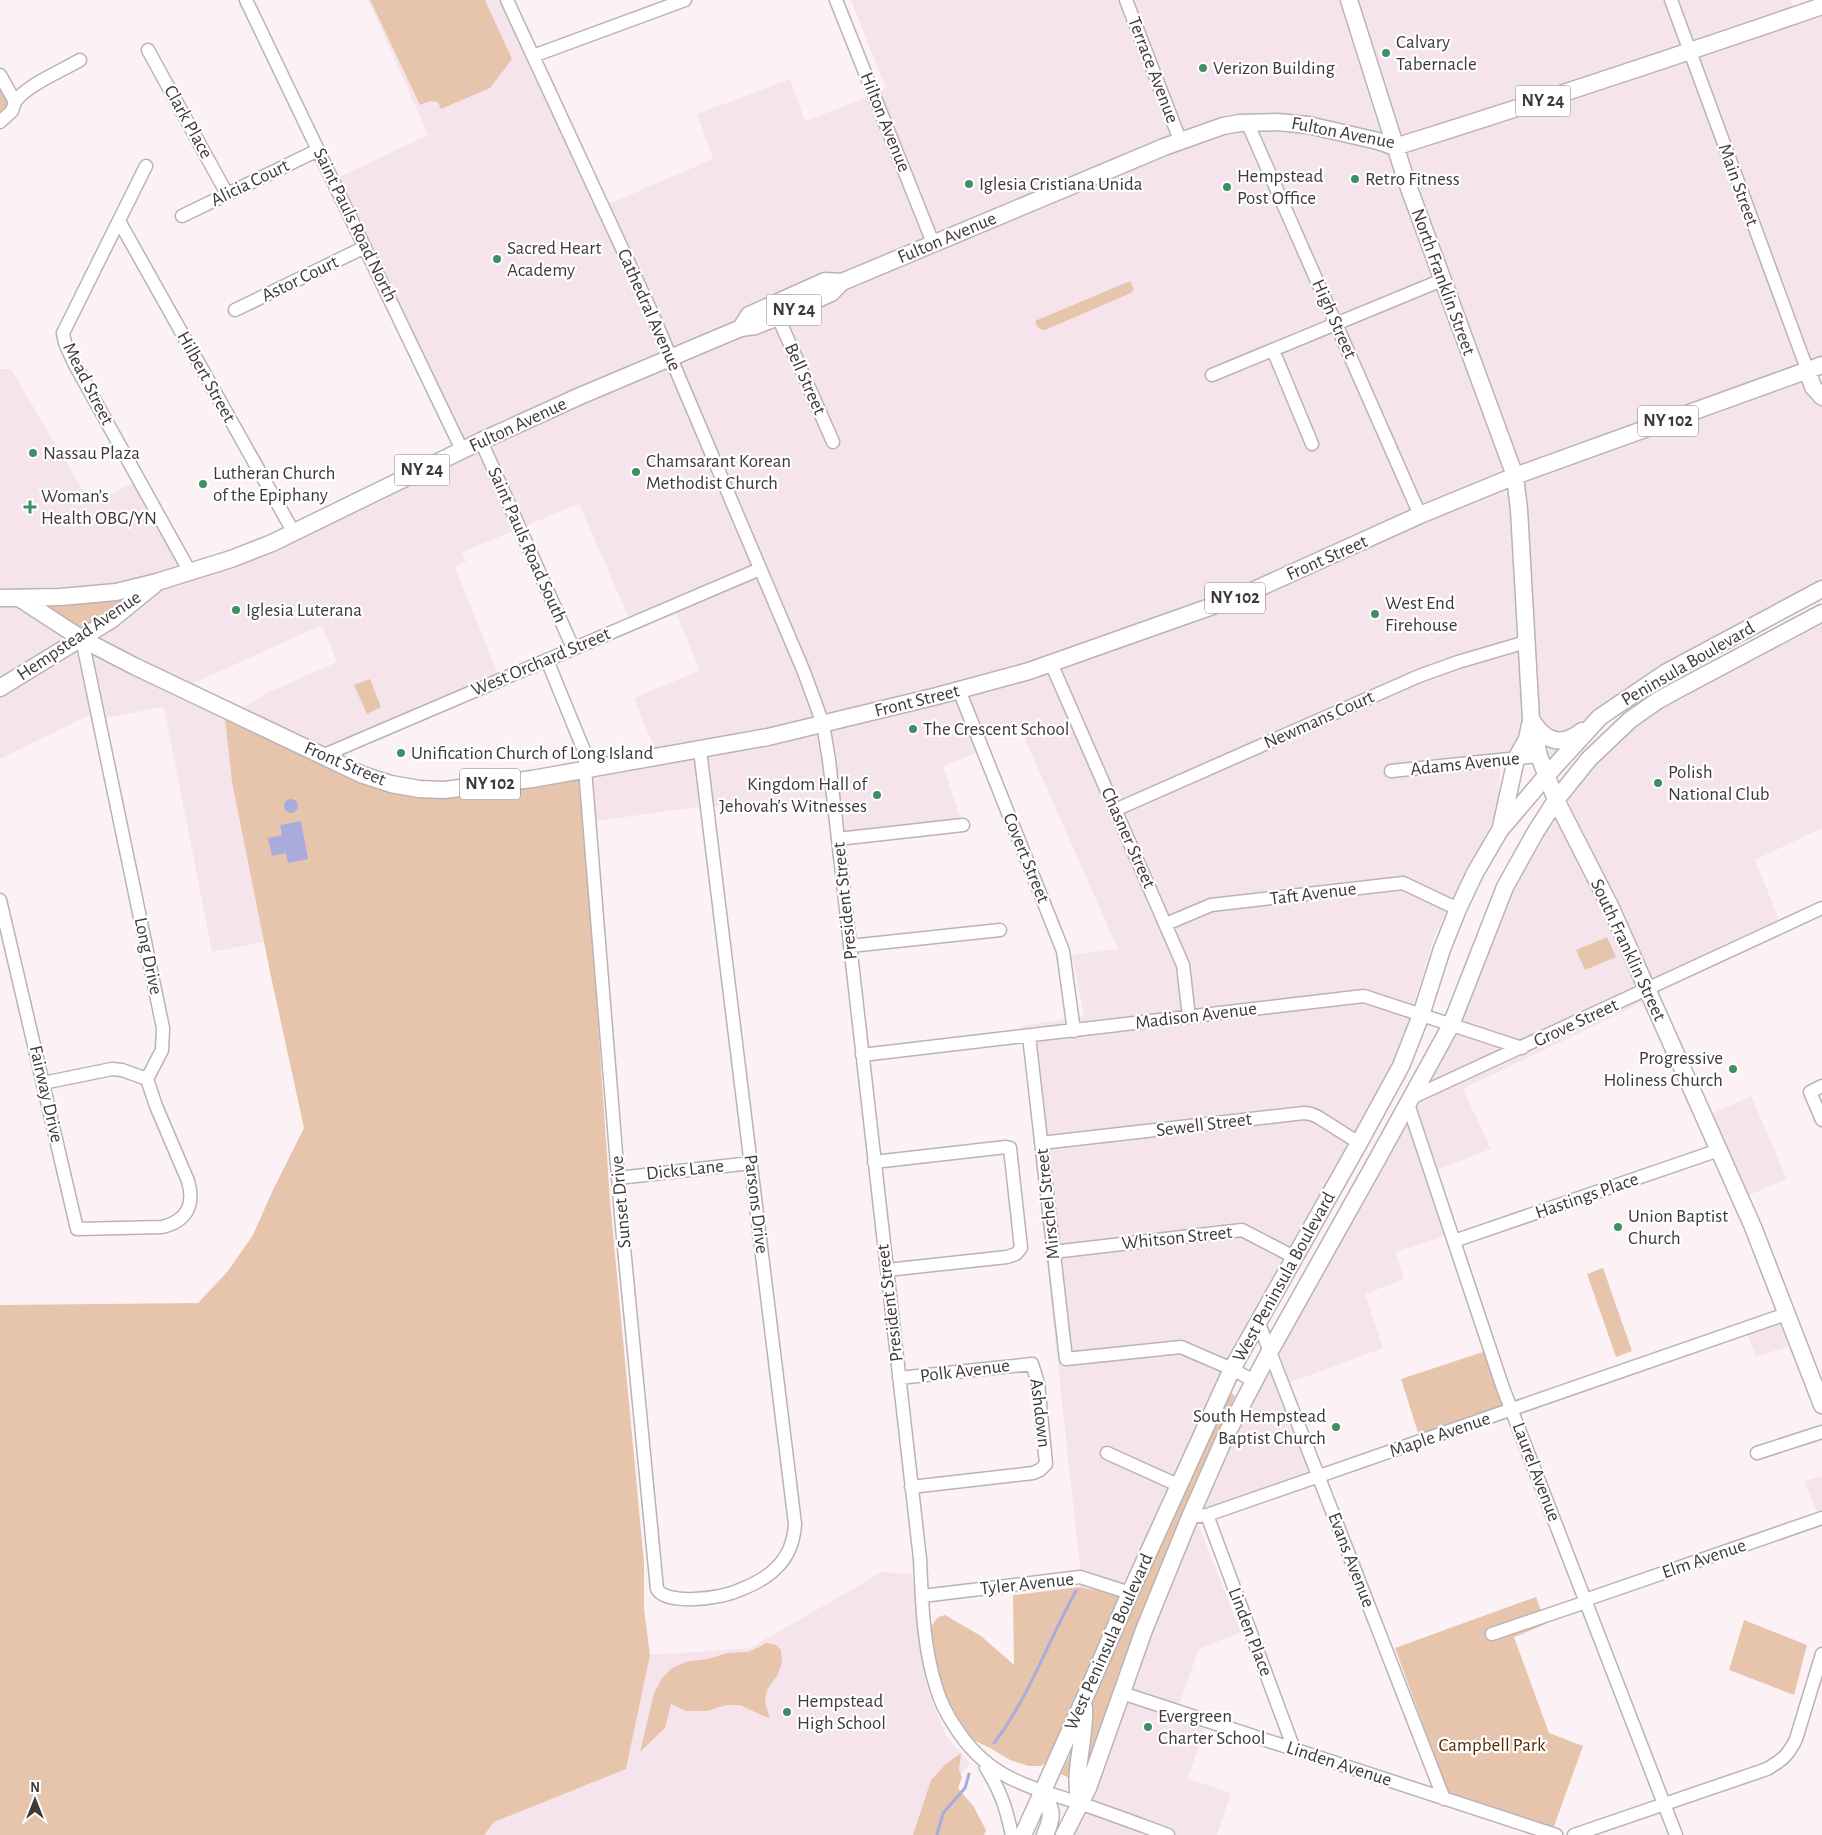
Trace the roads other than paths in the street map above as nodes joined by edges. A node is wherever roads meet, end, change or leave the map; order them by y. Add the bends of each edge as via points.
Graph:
1 (246, 0) edge
2 (507, 0) edge
3 (685, 0) edge
4 (836, 0) edge
5 (1126, 0) edge
6 (1350, 0) edge
7 (1671, 0) edge
8 (1822, 6) edge
9 (148, 50) dead end
10 (1689, 52) junction
11 (533, 56) junction
12 (80, 60) dead end
13 (0, 75) edge
14 (15, 102) junction
15 (0, 122) edge
16 (1247, 122) junction
17 (1180, 140) junction
18 (1395, 147) junction
19 (318, 150) junction
20 (146, 166) dead end
21 (227, 194) junction
22 (182, 216) dead end
23 (118, 221) junction
24 (933, 244) junction
25 (365, 247) junction
26 (1442, 280) junction
27 (842, 282) junction
28 (235, 310) dead end
29 (778, 317) junction
30 (1336, 324) junction
31 (741, 328) junction
32 (1272, 350) junction
33 (671, 358) junction
34 (1817, 369) edge
35 (1212, 375) dead end
36 (1822, 379) edge
37 (1822, 397) edge
38 (482, 441) junction
39 (833, 442) dead end
40 (1312, 444) dead end
41 (462, 450) junction
42 (1515, 476) junction
43 (1420, 515) junction
44 (294, 532) junction
45 (760, 569) junction
46 (190, 572) junction
47 (158, 582) junction
48 (1822, 589) edge
49 (0, 598) edge
50 (20, 598) junction
51 (1822, 613) edge
52 (82, 639) junction
53 (1526, 642) junction
54 (573, 648) junction
55 (547, 660) junction
56 (1051, 663) junction
57 (0, 688) edge
58 (959, 690) junction
59 (1600, 717) junction
60 (1531, 719) junction
61 (823, 724) junction
62 (700, 750) junction
63 (322, 756) junction
64 (1538, 756) junction
65 (1516, 759) junction
66 (585, 769) junction
67 (1391, 771) dead end
68 (1546, 776) junction
69 (1556, 800) junction
70 (1115, 810) junction
71 (963, 824) dead end
72 (1500, 830) junction
73 (838, 839) junction
74 (0, 900) edge
75 (1822, 908) edge
76 (1458, 910) junction
77 (1166, 924) junction
78 (1000, 930) dead end
79 (850, 946) junction
80 (1647, 990) junction
81 (1420, 1015) junction
82 (1189, 1018) junction
83 (1451, 1025) junction
84 (1074, 1031) junction
85 (1029, 1036) junction
86 (1522, 1048) junction
87 (862, 1054) junction
88 (147, 1079) junction
89 (43, 1084) junction
90 (1822, 1086) edge
91 (1410, 1101) junction
92 (1822, 1120) edge
93 (1041, 1143) junction
94 (1359, 1143) junction
95 (1719, 1150) junction
96 (751, 1162) junction
97 (874, 1162) junction
98 (618, 1178) junction
99 (1454, 1241) junction
100 (1053, 1252) junction
101 (1294, 1257) junction
102 (887, 1270) junction
103 (1786, 1314) junction
104 (1258, 1321) junction
105 (1270, 1351) junction
106 (1032, 1364) joint
107 (1232, 1369) junction
108 (899, 1378) junction
109 (1254, 1381) junction
110 (1822, 1405) edge
111 (1512, 1410) junction
112 (1822, 1432) edge
113 (1107, 1453) dead end
114 (1757, 1454) dead end
115 (1318, 1476) junction
116 (1180, 1486) junction
117 (911, 1487) junction
118 (1207, 1515) junction
119 (1190, 1517) junction
120 (1822, 1518) edge
121 (1130, 1594) junction
122 (922, 1596) junction
123 (699, 1598) joint
124 (1586, 1601) junction
125 (1492, 1634) dead end
126 (1822, 1654) edge
127 (1122, 1693) junction
128 (1083, 1701) junction
129 (1294, 1749) junction
130 (978, 1758) junction
131 (1042, 1792) junction
132 (1444, 1799) junction
133 (1080, 1804) junction
134 (1664, 1804) junction
135 (1012, 1835) edge
136 (1023, 1835) edge
137 (1045, 1835) edge
138 (1064, 1835) edge
139 (1168, 1835) edge
140 (1556, 1835) edge
141 (1574, 1835) edge
142 (1676, 1835) edge

1 - 19 street, Saint Pauls Road North
2 - 11 street, Cathedral Avenue
3 - 11 street
4 - 24 street, Hilton Avenue
5 - 17 street, Terrace Avenue
6 - 18 main road, North Franklin Street
7 - 10 street, Main Street
8 - 10 main road, Fulton Avenue / NY 24
9 - 21 street, Clark Place
10 - 18 main road, Fulton Avenue / NY 24
10 - 34 street, Main Street
11 - 33 street, Cathedral Avenue
12 - 14 street via 30,88
13 - 14 street
14 - 15 street via 12,111
16 - 17 main road, Fulton Avenue / NY 24
16 - 18 main road, Fulton Avenue / NY 24 via 1308,124
16 - 30 street, High Street
17 - 24 main road, Fulton Avenue / NY 24
18 - 26 main road, North Franklin Street
19 - 21 street, Alicia Court
19 - 25 street, Saint Pauls Road North
20 - 23 street, Mead Street
21 - 22 street, Alicia Court
23 - 44 street, Hilbert Street
23 - 46 street, Mead Street via 63,333 65,343
24 - 27 main road, Fulton Avenue / NY 24
25 - 28 street, Astor Court
25 - 41 street, Saint Pauls Road North
26 - 30 street
26 - 42 main road, North Franklin Street
27 - 29 main road, Fulton Avenue / NY 24 via 832,293
27 - 31 main road, Fulton Avenue via 825,282 749,315
29 - 31 main road, Fulton Avenue / NY 24
29 - 39 street, Bell Street
30 - 32 street
30 - 43 street, High Street
31 - 33 main road, Fulton Avenue / NY 24
32 - 35 street
32 - 40 street
33 - 38 main road, Fulton Avenue / NY 24
33 - 45 street, Cathedral Avenue
34 - 36 main road
34 - 37 main road via 1813,387
34 - 42 main road, Front Street / NY 102
38 - 41 main road, Fulton Avenue / NY 24
38 - 54 street, Saint Pauls Road South
41 - 44 main road, Fulton Avenue / NY 24
42 - 43 main road, Front Street / NY 102
42 - 53 main road, South Franklin Street
43 - 56 main road, Front Street / NY 102 via 1241,596
44 - 46 main road, Fulton Avenue / NY 24
45 - 54 street, West Orchard Street
45 - 61 street, Cathedral Avenue
46 - 47 main road, Fulton Avenue / NY 24
47 - 50 main road, NY 24 via 89,596
47 - 52 main road, Hempstead Avenue
48 - 59 main road, Peninsula Boulevard via 1665,673
49 - 50 main road, NY 24
50 - 52 main road, Front Street / NY 102
51 - 69 main road, Peninsula Boulevard via 1650,705 1589,759
52 - 57 main road, Hempstead Avenue
52 - 63 main road, Front Street / NY 102
52 - 88 street, Long Drive via 163,1028 162,1050
53 - 60 main road, South Franklin Street
53 - 70 street, Newmans Court via 1419,676
54 - 55 street, West Orchard Street
55 - 63 street, West Orchard Street
55 - 66 street, Sunset Drive via 585,753
56 - 58 main road, Front Street / NY 102
56 - 70 street, Chasner Street
58 - 61 main road, Front Street / NY 102
58 - 84 street, Covert Street via 1063,951
59 - 60 main road via 1574,738 1558,741 1547,738
59 - 68 main road, Peninsula Boulevard
60 - 64 main road, South Franklin Street
60 - 65 main road via 1527,739
61 - 62 main road, Front Street / NY 102
61 - 73 street, President Street
62 - 66 main road, Front Street / NY 102
62 - 96 street, Parsons Drive
63 - 66 main road, Front Street / NY 102 via 391,784 419,789 450,790
64 - 65 street, Adams Avenue
64 - 68 main road, South Franklin Street
65 - 67 street, Adams Avenue
65 - 72 main road
66 - 98 street, Sunset Drive
68 - 69 main road, South Franklin Street
68 - 72 main road, West Peninsula Boulevard
69 - 80 main road, South Franklin Street via 1611,908
69 - 83 main road, West Peninsula Boulevard via 1505,887
70 - 77 street, Chasner Street
71 - 73 street
72 - 76 main road, West Peninsula Boulevard
73 - 79 street, President Street
74 - 89 street, Fairway Drive
75 - 80 street, Grove Street
76 - 77 street, Taft Avenue via 1403,883 1211,906
76 - 81 main road, West Peninsula Boulevard
77 - 82 street, Chasner Street via 1183,965
78 - 79 street
79 - 87 street, President Street
80 - 86 street, Grove Street
80 - 95 main road, South Franklin Street
81 - 82 street, Madison Avenue via 1364,996
81 - 83 street, Madison Avenue
81 - 94 main road, West Peninsula Boulevard via 1400,1066
82 - 84 street, Madison Avenue
83 - 86 street, Madison Avenue
83 - 91 main road, West Peninsula Boulevard
84 - 85 street, Madison Avenue
85 - 87 street, Madison Avenue
85 - 93 street, Mirschel Street
86 - 91 street, Grove Street
87 - 97 street, President Street
88 - 89 street via 112,1069
88 - 89 street, Fairway Drive via 191,1191 186,1214 172,1225 162,1227 78,1229
90 - 92 street via 1810,1092
91 - 99 street, Laurel Avenue
91 - 105 main road, West Peninsula Boulevard
93 - 94 street, Sewell Street via 1304,1113 1318,1117
93 - 100 street, Mirschel Street
94 - 101 main road, West Peninsula Boulevard
95 - 99 street, Hastings Place
95 - 103 main road, South Franklin Street
96 - 98 street, Dicks Lane
96 - 123 street, Parsons Drive via 794,1536 788,1555 776,1569 757,1582 725,1595
97 - 102 street, President Street
97 - 102 street via 998,1146 1010,1148 1021,1248 1016,1254
98 - 123 street, Sunset Drive via 657,1589 659,1593 676,1599
99 - 111 street, Laurel Avenue
100 - 101 street, Whitson Street via 1242,1230
100 - 107 street, Mirschel Street via 1066,1359 1181,1346
101 - 104 main road, West Peninsula Boulevard
102 - 108 street, President Street
103 - 110 main road, South Franklin Street
103 - 111 street, Maple Avenue
104 - 105 street, Evans Avenue
104 - 107 main road, West Peninsula Boulevard
105 - 109 main road, West Peninsula Boulevard
105 - 115 street, Evans Avenue
106 - 108 street, Polk Avenue
106 - 117 street, Ashdown via 1038,1383 1046,1464 1032,1473
107 - 109 street
107 - 116 main road, West Peninsula Boulevard
108 - 117 street, President Street
109 - 119 main road, West Peninsula Boulevard
111 - 115 street, Maple Avenue
111 - 124 street, Laurel Avenue
112 - 114 street
113 - 116 street
115 - 118 street, Maple Avenue
115 - 132 street, Evans Avenue
116 - 121 main road, West Peninsula Boulevard
117 - 122 street, President Street
118 - 119 street, Maple Avenue
118 - 129 street, Linden Place
119 - 127 main road, West Peninsula Boulevard
120 - 124 street, Elm Avenue
121 - 122 street, Tyler Avenue via 1080,1577
121 - 128 main road, West Peninsula Boulevard
122 - 130 street, President Street via 936,1688 945,1710
124 - 125 street, Elm Avenue
124 - 134 street, Laurel Avenue
126 - 134 street via 1796,1739 1784,1759 1767,1769
127 - 129 street, Linden Avenue
127 - 133 main road, West Peninsula Boulevard
128 - 131 main road, West Peninsula Boulevard
128 - 133 main road via 1076,1790
129 - 132 street, Linden Avenue
130 - 131 street, President Street via 1000,1774
130 - 135 street via 998,1786
131 - 133 street, President Street
131 - 136 main road
131 - 137 main road via 1052,1817
132 - 140 street, Linden Avenue
133 - 138 main road
133 - 139 street, President Street
134 - 141 street
134 - 142 street, Laurel Avenue

